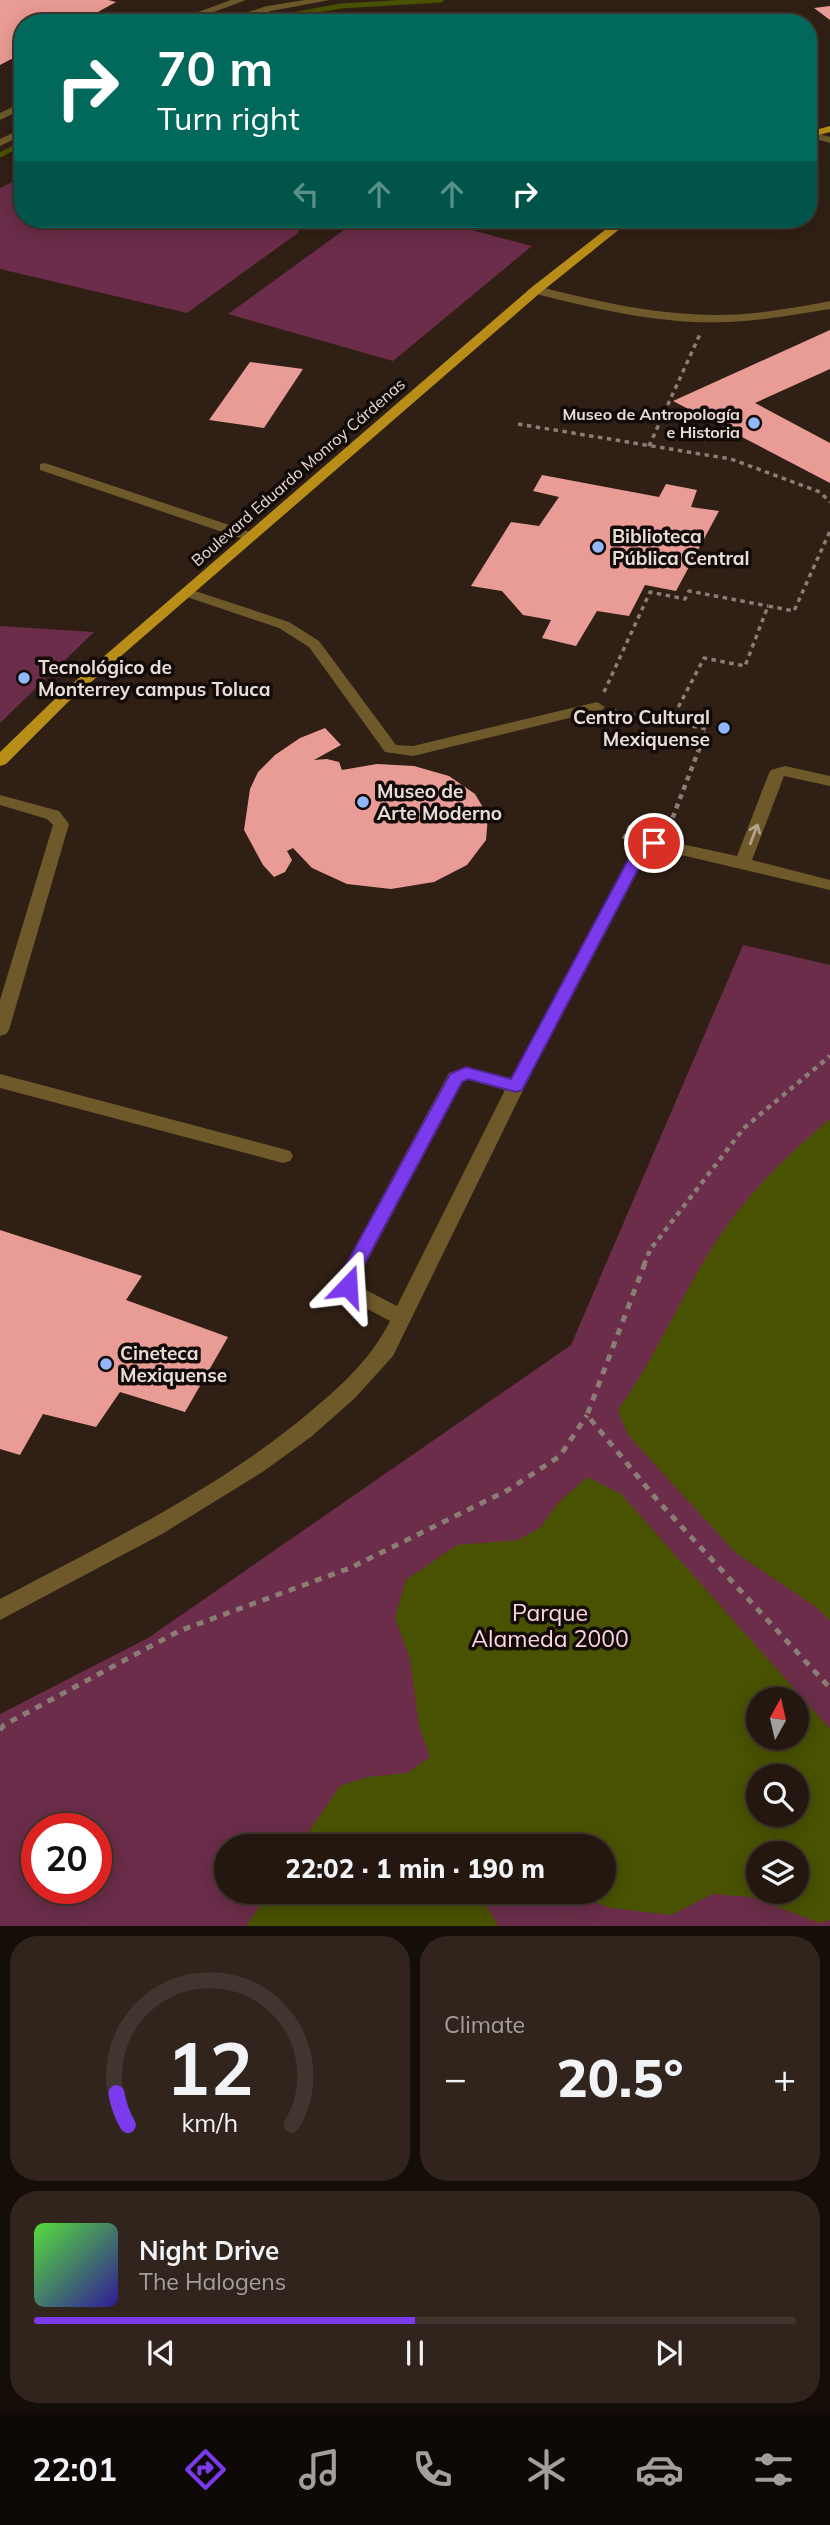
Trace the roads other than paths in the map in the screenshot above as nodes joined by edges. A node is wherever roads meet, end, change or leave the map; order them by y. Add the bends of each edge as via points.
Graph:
1 (241, 0) edge
2 (325, 0) edge
3 (200, 14) edge
4 (250, 14) edge
5 (615, 228) edge
6 (536, 290) junction
7 (830, 305) edge
8 (45, 467) dead end
9 (251, 537) junction
10 (186, 593) junction
11 (597, 708) road end
12 (0, 761) edge
13 (830, 781) edge
14 (0, 800) edge
15 (743, 863) junction
16 (830, 885) edge
17 (0, 1030) edge
18 (0, 1081) edge
19 (516, 1086) junction
20 (283, 1156) dead end
21 (402, 1318) junction
22 (0, 1610) edge

1 - 3 lane
2 - 4 lane
5 - 6 main road, Boulevard Eduardo Monroy Cárdenas
6 - 7 lane via 607,307 707,318
6 - 9 main road, Boulevard Eduardo Monroy Cárdenas
8 - 9 lane
9 - 10 main road, Boulevard Eduardo Monroy Cárdenas
10 - 11 lane via 285,625 314,644 391,749 413,751
10 - 12 main road, Boulevard Eduardo Monroy Cárdenas via 63,699
15 -> 13 lane via 777,773
14 - 17 lane via 53,815 61,824
15 - 16 lane
15 - 19 lane via 663,844 645,845
18 - 20 lane
19 - 21 lane
19 - 21 lane via 466,1073 456,1078 347,1280 352,1292
21 - 22 lane via 386,1350 363,1378 282,1447 206,1497

